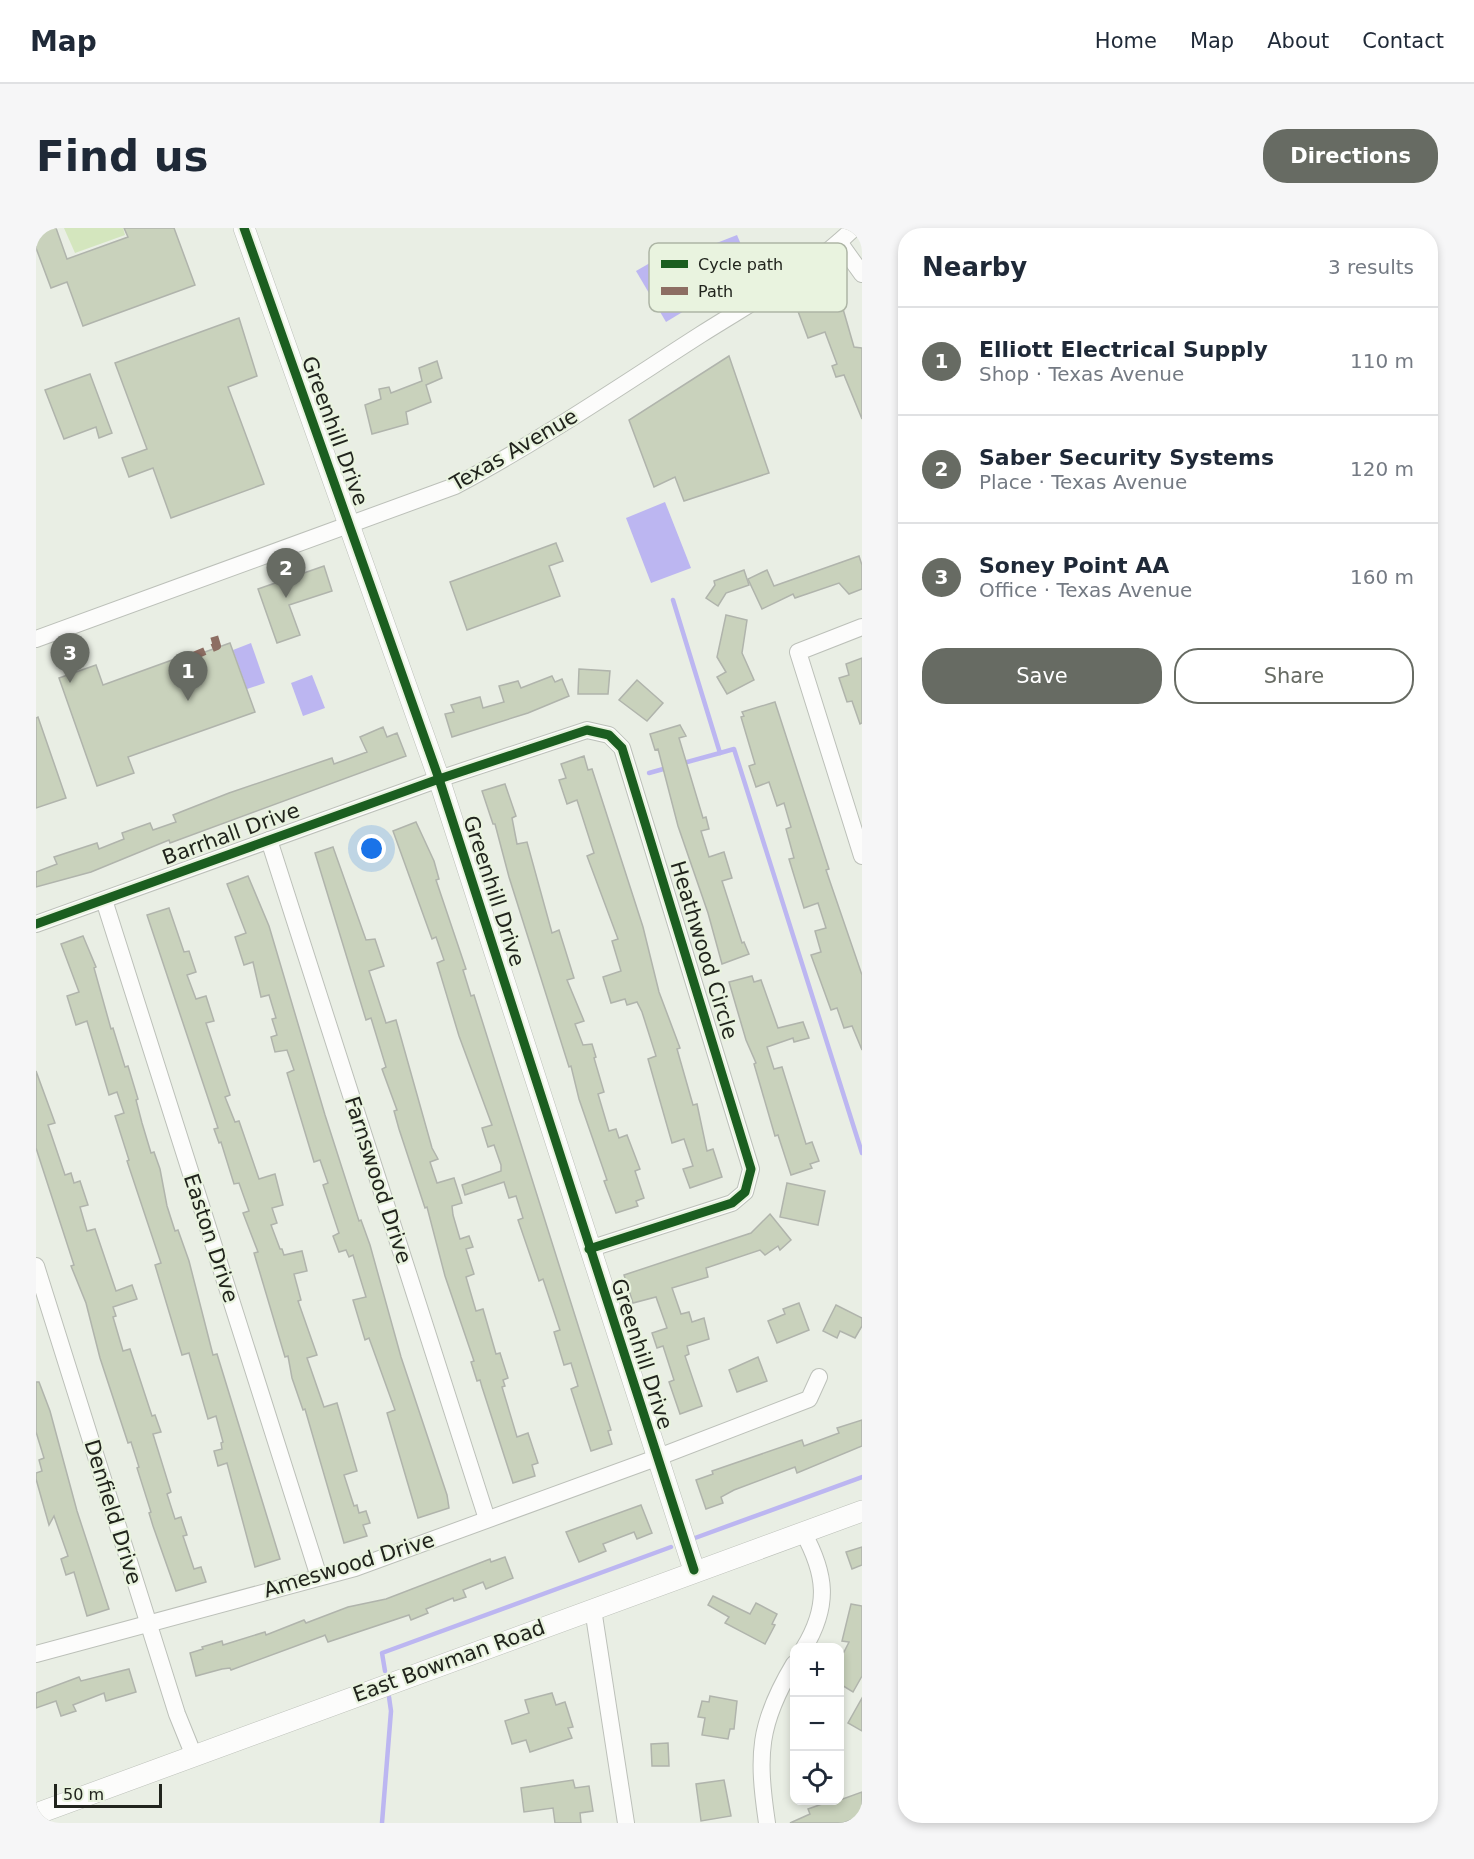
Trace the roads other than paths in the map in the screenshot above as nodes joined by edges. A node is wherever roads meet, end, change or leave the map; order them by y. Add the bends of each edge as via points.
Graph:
1 (244, 228) edge
2 (854, 228) edge
3 (839, 242) edge
4 (847, 253) edge
5 (862, 274) edge
6 (735, 312) edge
7 (349, 524) junction
8 (862, 627) edge
9 (36, 639) edge
10 (439, 779) junction
11 (269, 840) junction
12 (862, 856) edge
13 (104, 900) junction
14 (36, 924) edge
15 (589, 1249) junction
16 (36, 1266) edge
17 (819, 1377) dead end
18 (656, 1458) junction
19 (862, 1510) edge
20 (487, 1519) junction
21 (804, 1532) junction
22 (694, 1570) junction
23 (319, 1577) junction
24 (593, 1609) junction
25 (148, 1623) junction
26 (806, 1643) edge
27 (36, 1654) edge
28 (790, 1672) edge
29 (194, 1756) junction
30 (36, 1814) edge
31 (626, 1823) edge
32 (767, 1823) edge

1 - 7 street, Greenhill Drive
2 - 3 street, Texas Avenue
4 - 5 street
6 - 7 street, Texas Avenue via 515,454 455,486
7 - 9 street, Texas Avenue
7 - 10 street, Greenhill Drive
8 - 12 street via 798,652
10 - 11 street, Barrhall Drive
10 - 15 street, Greenhill Drive
10 - 15 street, Heathwood Circle via 587,730 609,735 622,748 751,1168 745,1192 732,1203
11 - 13 street, Barrhall Drive
11 - 20 street, Farnswood Drive
13 - 14 street, Barrhall Drive
13 - 23 street, Easton Drive
15 - 18 street, Greenhill Drive
16 - 25 street, Denfield Drive
17 - 18 street, Ameswood Drive via 809,1399
18 - 20 street, Ameswood Drive
18 - 22 street, Greenhill Drive
19 - 21 street, East Bowman Road
20 - 23 street, Ameswood Drive via 355,1568
21 - 22 street, East Bowman Road
21 - 26 street via 816,1556 823,1592 815,1628
22 - 24 street, East Bowman Road
23 - 25 street, Ameswood Drive
24 - 29 street, East Bowman Road
24 - 31 street
25 - 27 street, Ameswood Drive
25 - 29 street, Denfield Drive
28 - 32 street via 778,1690 763,1735 760,1777
29 - 30 street, East Bowman Road

